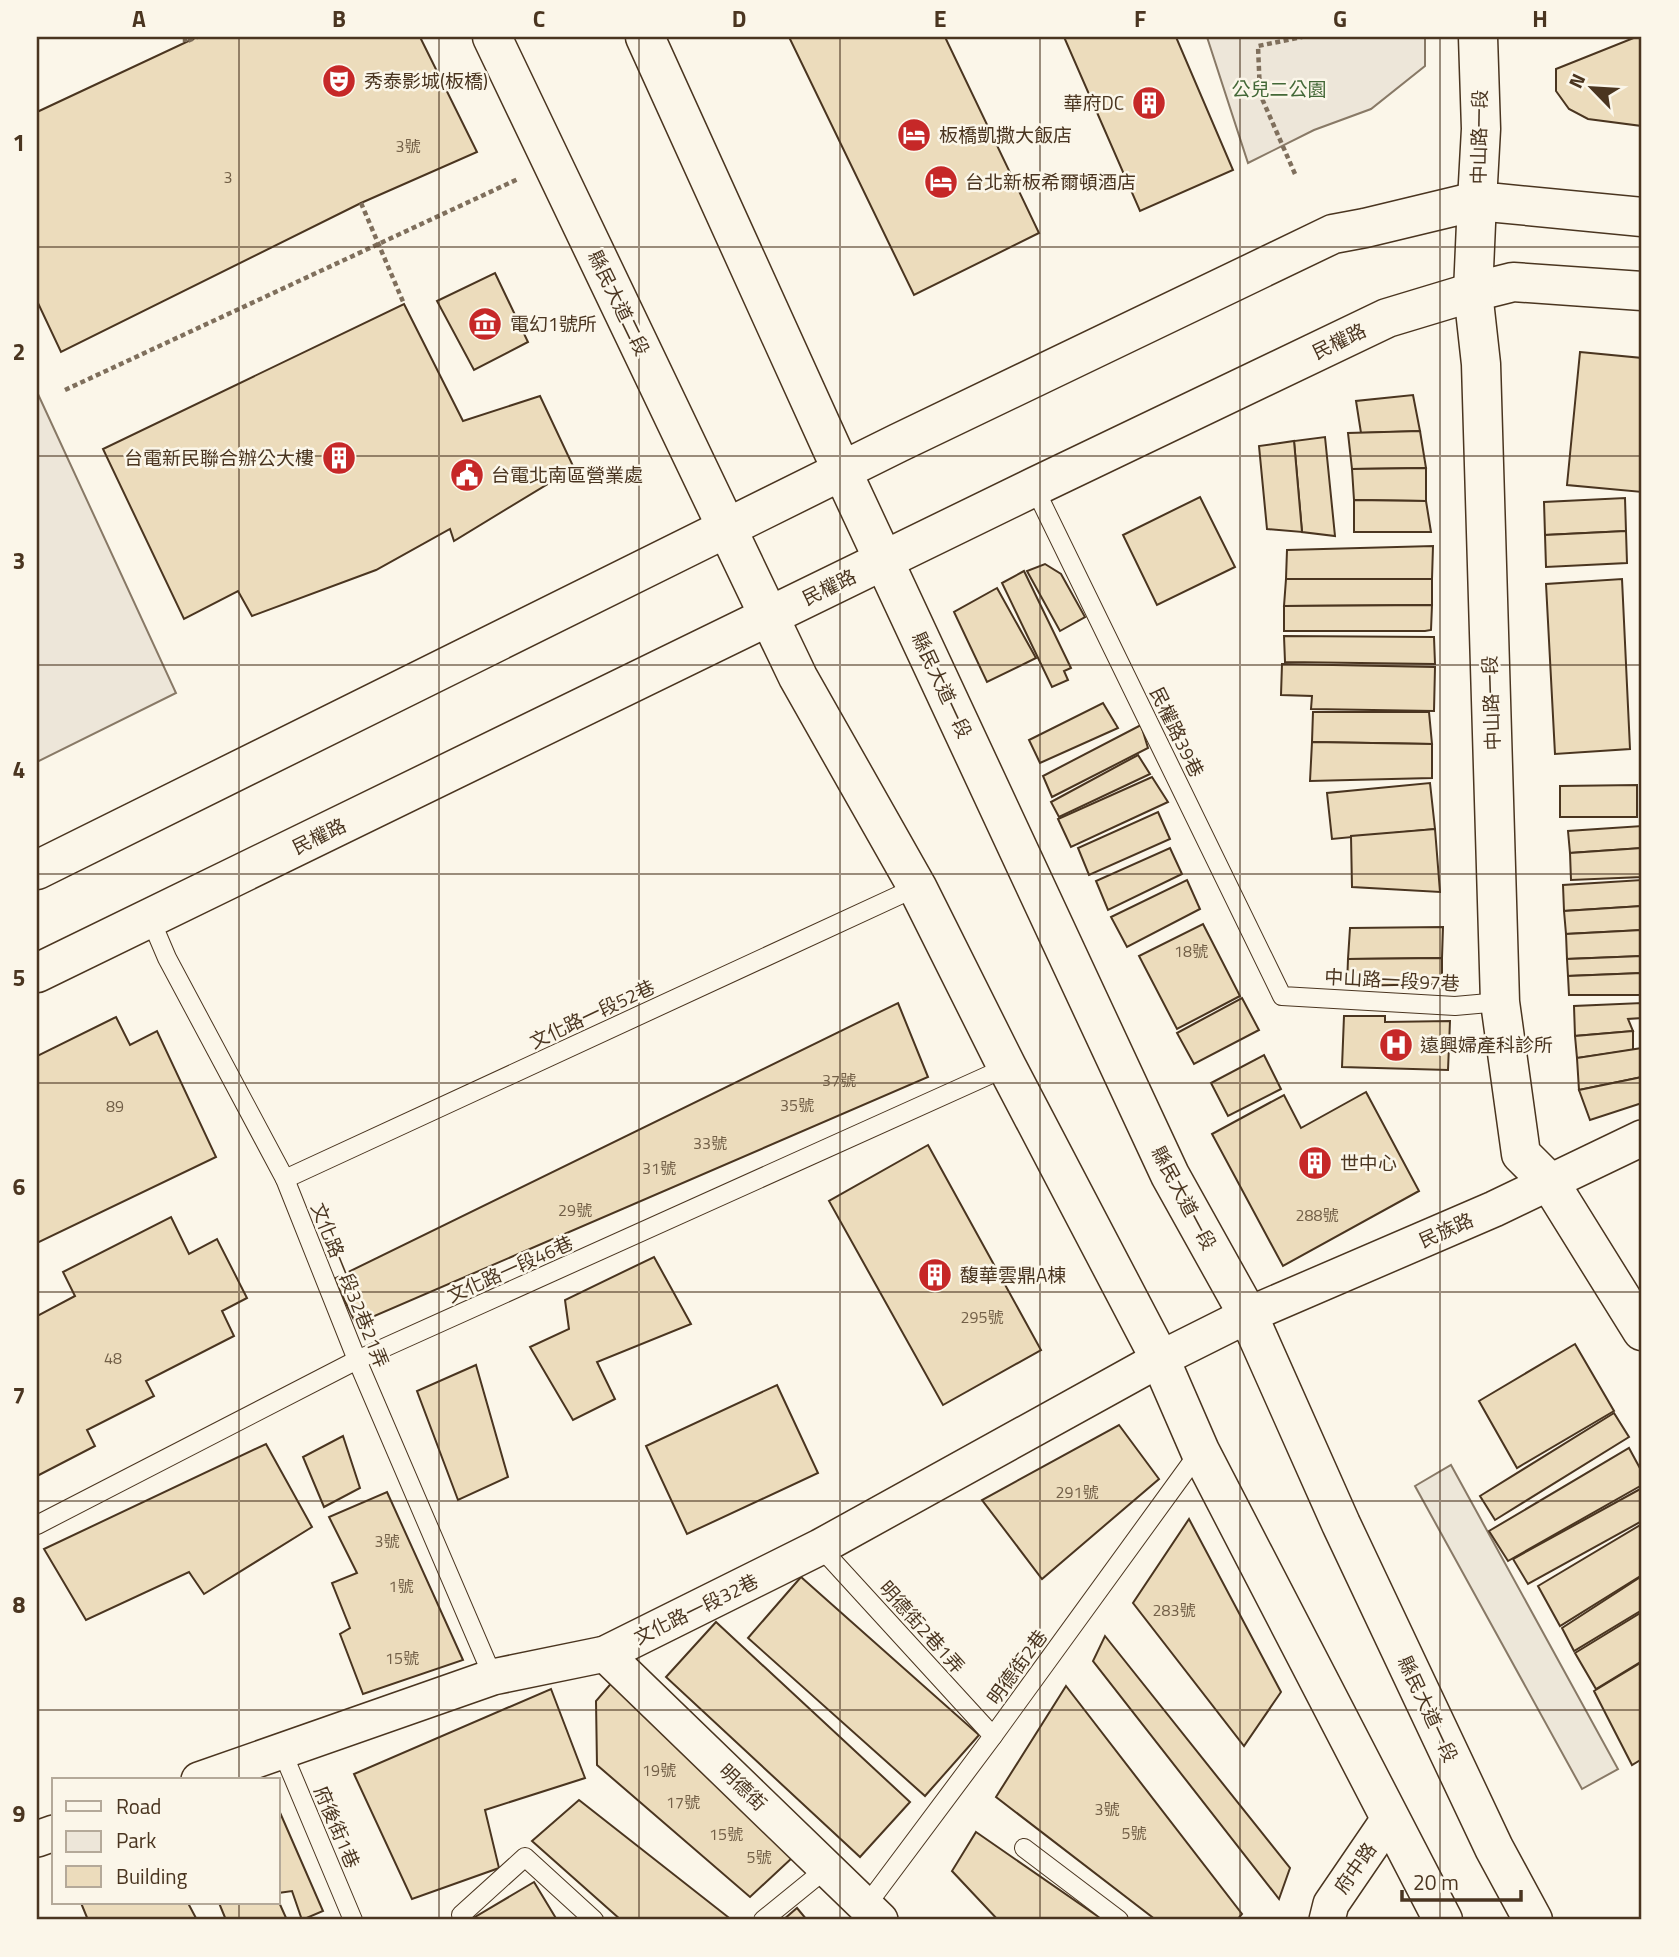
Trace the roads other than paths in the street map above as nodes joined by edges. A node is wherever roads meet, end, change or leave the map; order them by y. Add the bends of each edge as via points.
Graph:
1 (492, 37) edge
2 (645, 37) edge
3 (1478, 37) edge
4 (1477, 201) junction
5 (1642, 217) edge
6 (1642, 291) edge
7 (1473, 292) junction
8 (842, 471) junction
9 (1034, 487) junction
10 (727, 528) junction
11 (884, 560) junction
12 (769, 617) junction
13 (37, 870) edge
14 (917, 887) junction
15 (150, 918) junction
16 (37, 973) edge
17 (1282, 996) joint
18 (1500, 1002) junction
19 (1007, 1067) junction
20 (1642, 1138) edge
21 (285, 1179) junction
22 (1550, 1183) junction
23 (1248, 1315) junction
24 (1642, 1331) edge
25 (1160, 1359) junction
26 (357, 1360) junction
27 (1200, 1451) junction
28 (37, 1525) edge
29 (820, 1547) junction
30 (606, 1654) junction
31 (493, 1677) junction
32 (993, 1736) junction
33 (282, 1751) junction
34 (205, 1778) edge
35 (1389, 1819) junction
36 (1024, 1848) dead end
37 (827, 1868) junction
38 (873, 1913) edge
39 (461, 1914) dead end
40 (353, 1920) edge
41 (594, 1920) edge
42 (763, 1920) edge
43 (1119, 1920) edge
44 (1327, 1920) edge
45 (1443, 1920) edge
46 (1533, 1920) edge

1 - 10 main road, 縣民大道二段
2 - 8 main road
3 - 4 main road, 中山路一段 via 1481,129
4 - 5 main road
4 - 7 main road, 中山路一段
4 - 8 main road via 1333,234
6 - 7 main road, 民權路 via 1513,282
7 - 9 main road, 民權路 via 1387,318
7 - 18 main road, 中山路一段 via 1481,365
8 - 10 main road
8 - 11 main road, 縣民大道一段
9 - 11 main road, 民權路
9 - 17 lane, 民權路39巷
10 - 12 main road, 縣民大道二段
10 - 13 main road
11 - 12 main road, 民權路
11 - 23 main road, 縣民大道一段 via 1170,1175
12 - 14 main road
12 - 15 main road, 民權路
14 - 19 main road
14 - 21 lane, 文化路一段52巷
15 - 16 main road, 民權路
15 - 21 lane, 文化路一段32巷21弄
17 - 18 lane, 中山路一段97巷 via 1455,1006
18 - 22 main road, 中山路一段 via 1521,1154
19 - 25 main road
19 - 26 lane, 文化路一段46巷
20 - 22 street, 民族路
21 - 26 lane, 文化路一段32巷21弄
22 - 23 street, 民族路
22 - 24 main road, 中山路一段
23 - 25 street, 民族路
23 - 46 main road, 縣民大道一段 via 1340,1524 1494,1848
25 - 27 main road
25 - 29 street, 文化路一段32巷
26 - 28 lane, 文化路一段46巷
26 - 31 lane, 文化路一段32巷21弄
27 - 32 lane, 明德街2巷
27 - 35 main road
29 - 30 street, 文化路一段32巷
29 - 32 lane, 明德街2巷1弄
30 - 31 street, 文化路一段32巷
30 - 37 street, 明德街
31 - 33 street, 文化路一段32巷
32 - 38 lane, 明德街2巷
33 - 34 street, 文化路一段32巷
33 - 40 lane, 府後街1巷
35 - 44 street, 府中路 via 1331,1904
35 - 45 main road
36 - 43 lane
37 - 38 street, 明德街
37 - 42 lane
39 - 41 lane via 525,1857

